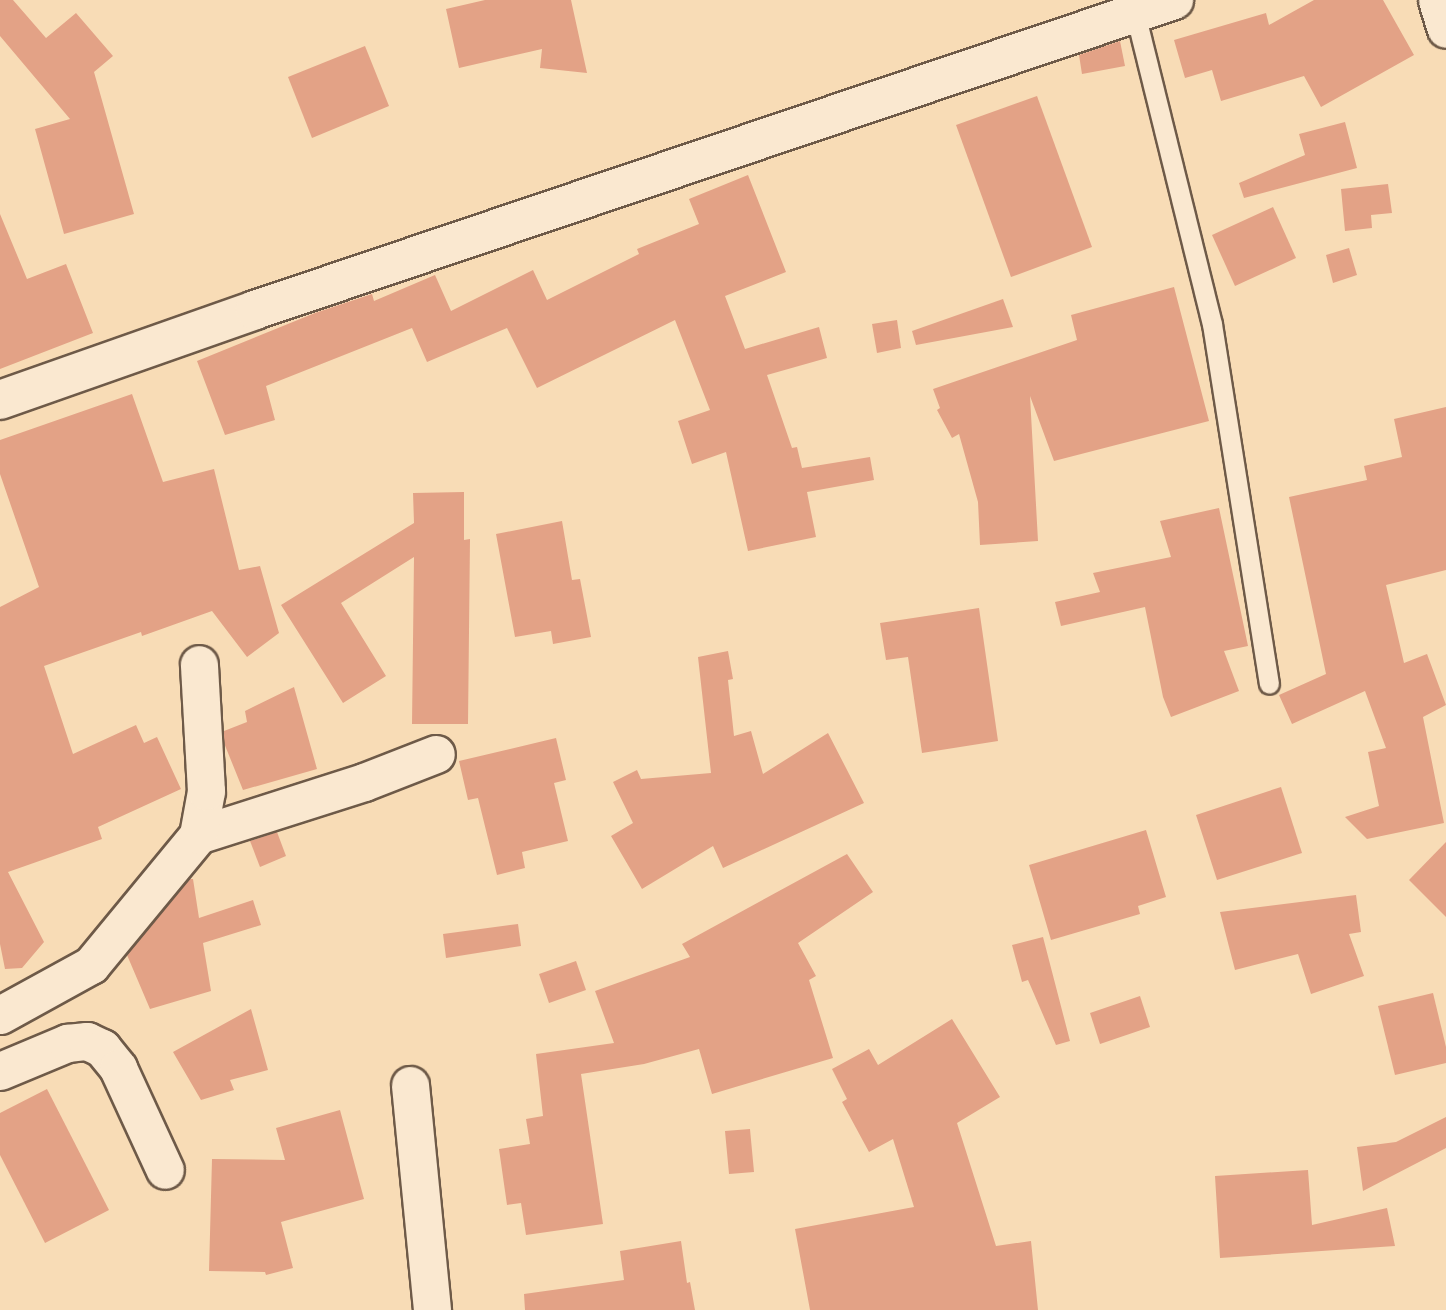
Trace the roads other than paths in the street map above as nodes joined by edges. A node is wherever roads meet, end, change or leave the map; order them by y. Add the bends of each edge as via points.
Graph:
1 (1174, 0) edge
2 (1437, 0) edge
3 (1135, 13) junction
4 (1446, 29) edge
5 (0, 400) edge
6 (199, 664) dead end
7 (1269, 684) dead end
8 (436, 754) dead end
9 (198, 835) junction
10 (0, 1015) edge
11 (0, 1072) edge
12 (410, 1084) dead end
13 (165, 1170) dead end
14 (432, 1310) edge

1 - 3 main road
2 - 4 street
3 - 5 main road
3 - 7 lane via 1212,324
6 - 9 street via 206,791
8 - 9 street
9 - 10 street via 91,965
11 - 13 street via 67,1043 87,1041 102,1048 118,1068
12 - 14 street

